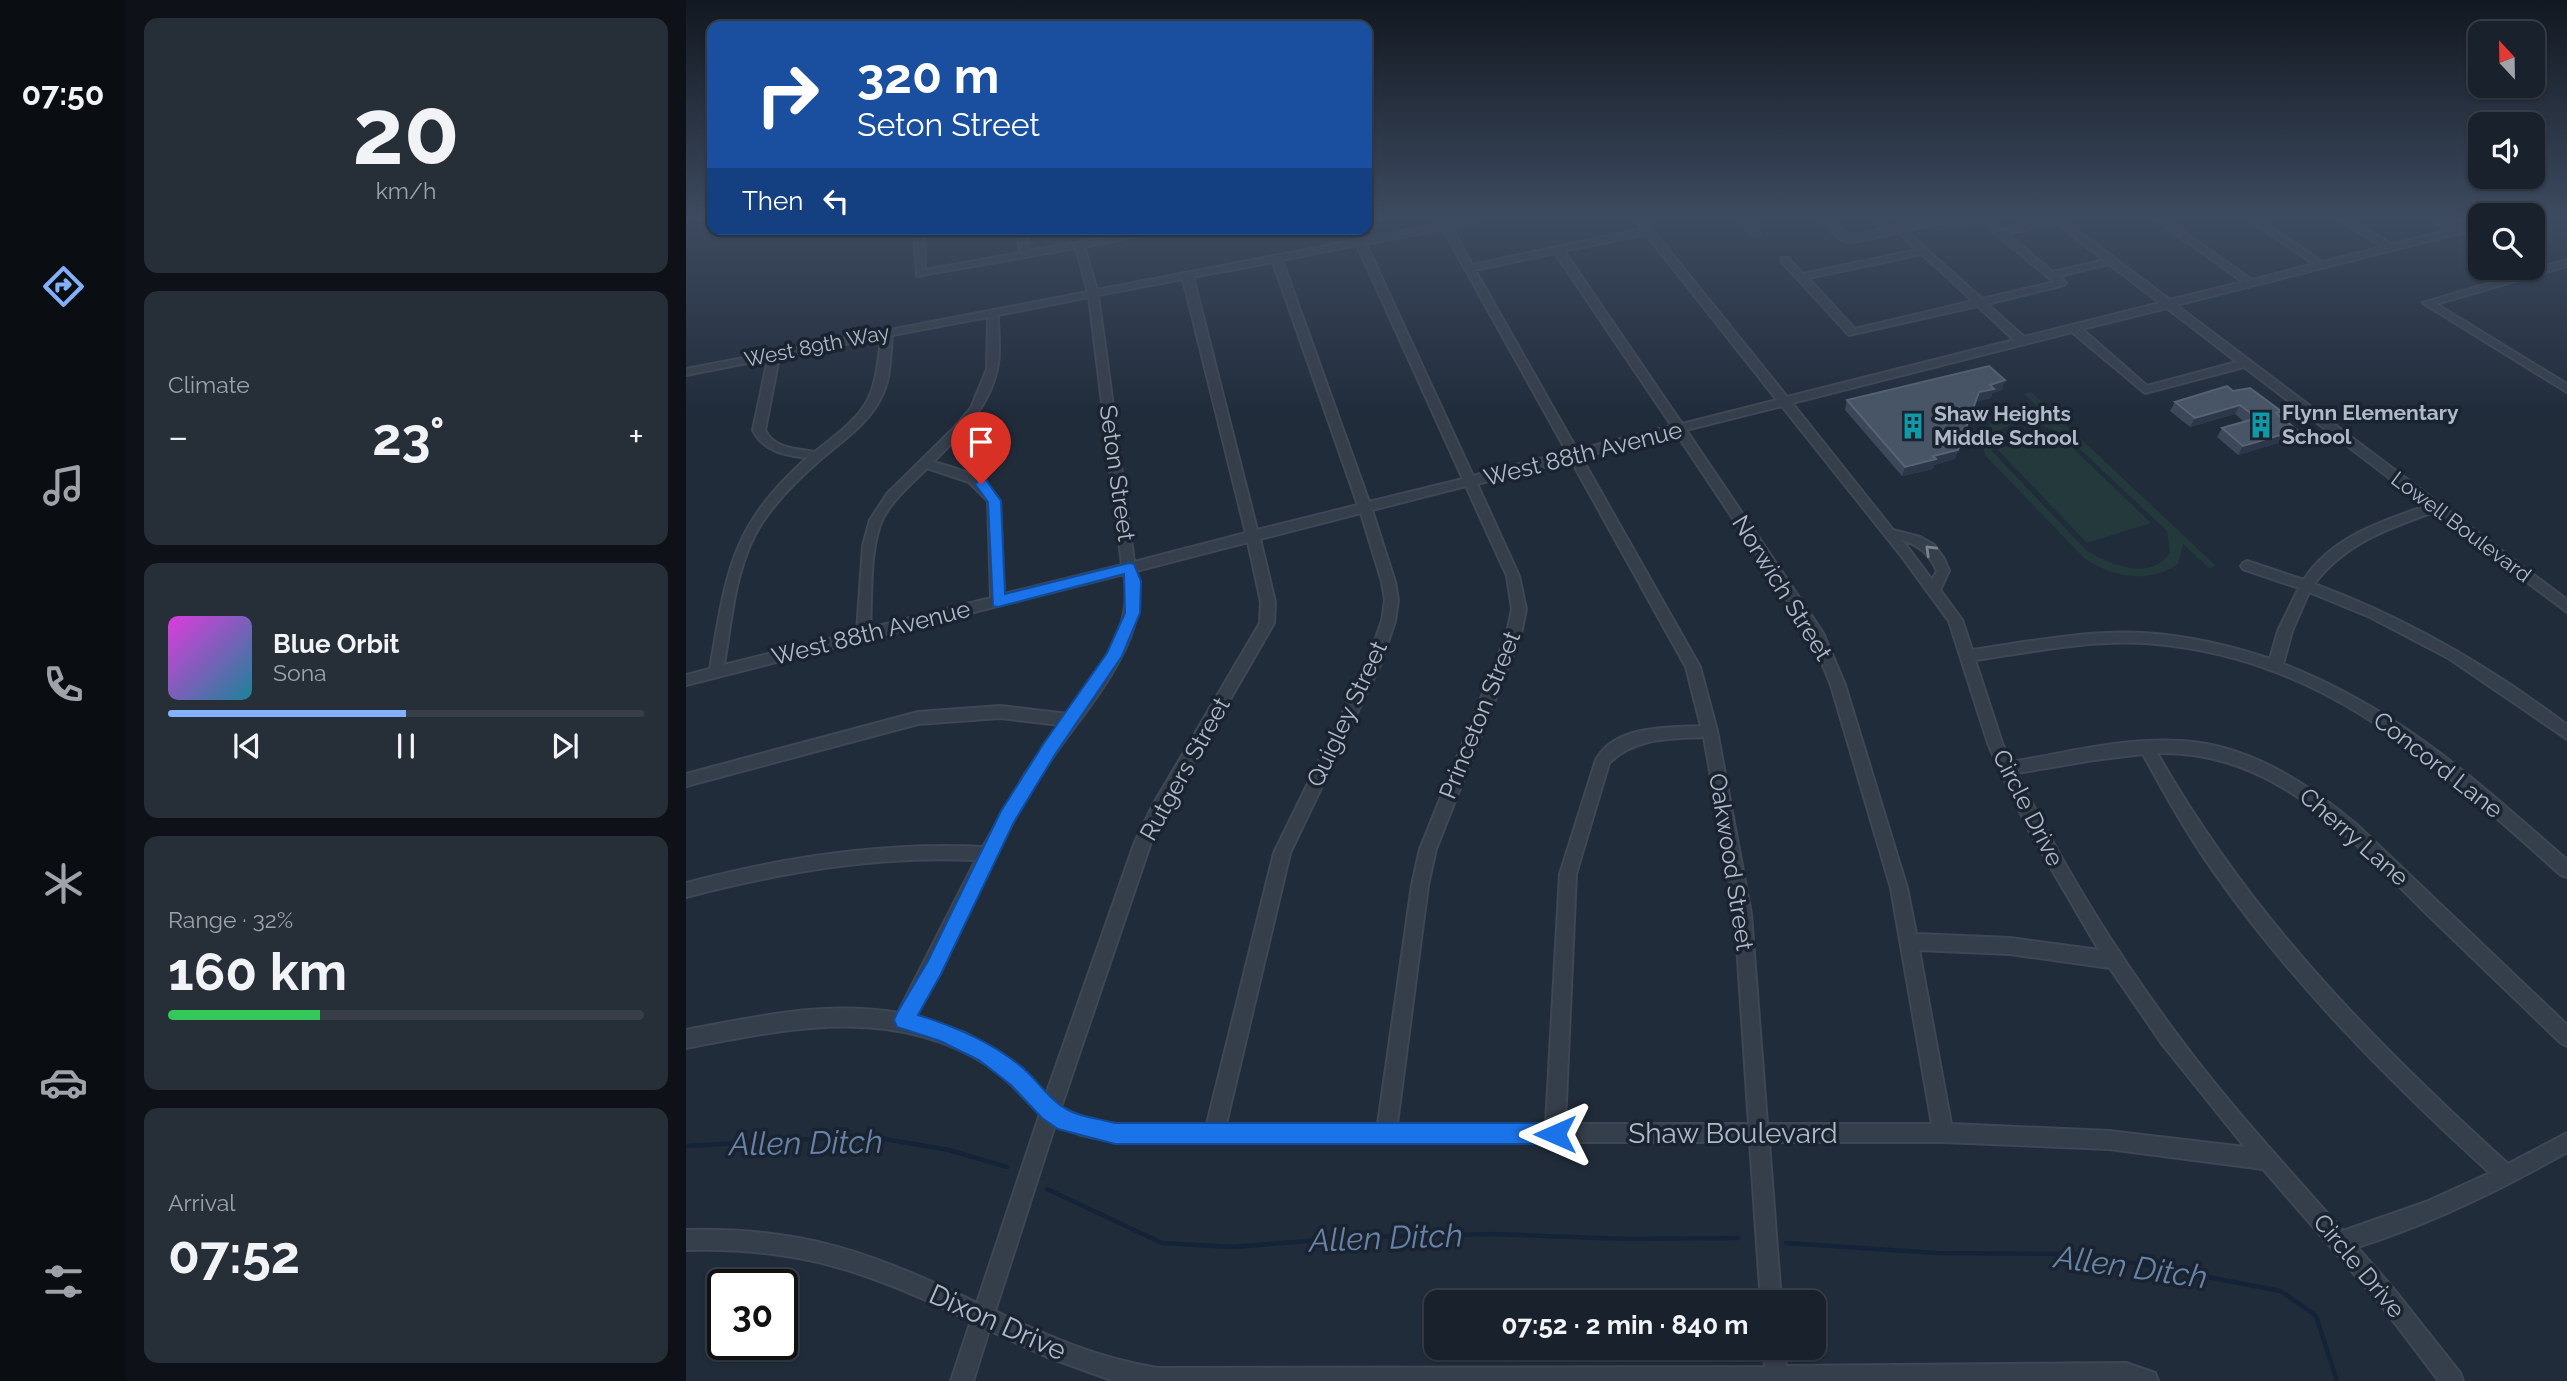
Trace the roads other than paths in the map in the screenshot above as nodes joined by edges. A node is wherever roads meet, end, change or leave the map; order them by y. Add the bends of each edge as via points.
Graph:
1 (1091, 282) edge
2 (1143, 282) edge
3 (1189, 282) edge
4 (1285, 282) edge
5 (1379, 282) edge
6 (1478, 282) edge
7 (1580, 282) edge
8 (1689, 282) edge
9 (1806, 282) edge
10 (1959, 282) edge
11 (2060, 282) edge
12 (2139, 282) edge
13 (2258, 282) edge
14 (2499, 282) edge
15 (2252, 284) joint
16 (1093, 292) junction
17 (1980, 302) junction
18 (2169, 305) junction
19 (993, 312) junction
20 (2075, 329) junction
21 (887, 333) junction
22 (2024, 342) junction
23 (774, 355) junction
24 (2245, 363) junction
25 (686, 372) edge
26 (2567, 389) edge
27 (1785, 402) junction
28 (1679, 429) junction
29 (817, 456) junction
30 (1575, 456) junction
31 (925, 464) junction
32 (1472, 482) junction
33 (2436, 507) junction
34 (1365, 509) junction
35 (1889, 533) junction
36 (1253, 537) junction
37 (2247, 566) dead end
38 (1129, 568) junction
39 (2306, 585) junction
40 (1934, 589) junction
41 (998, 602) junction
42 (2567, 607) edge
43 (863, 635) junction
44 (1968, 656) junction
45 (2275, 667) junction
46 (716, 672) junction
47 (686, 680) edge
48 (1069, 720) junction
49 (1710, 731) junction
50 (2567, 733) edge
51 (2147, 748) junction
52 (2007, 769) junction
53 (686, 780) edge
54 (988, 854) junction
55 (2567, 870) edge
56 (686, 890) edge
57 (1908, 942) junction
58 (2114, 960) junction
59 (904, 1020) junction
60 (2567, 1037) edge
61 (686, 1039) edge
62 (1050, 1111) junction
63 (1386, 1133) junction
64 (1759, 1133) junction
65 (1943, 1133) junction
66 (1214, 1134) junction
67 (1555, 1134) junction
68 (2567, 1142) edge
69 (2269, 1160) junction
70 (2507, 1176) junction
71 (686, 1240) edge
72 (2340, 1242) junction
73 (1770, 1290) edge
74 (983, 1316) junction
75 (1775, 1360) edge
76 (1371, 1379) edge
77 (1777, 1379) edge
78 (1986, 1379) edge
79 (1158, 1380) edge
80 (1581, 1380) edge
81 (962, 1381) edge
82 (2147, 1381) edge
83 (2452, 1381) edge

1 - 16 street, Seton Street
2 - 16 street, West 89th Way
3 - 36 street, Rutgers Street
4 - 34 street, Quigley Street
5 - 32 street, Princeton Street
6 - 30 street, Oakwood Street
7 - 28 street, Norwich Street
8 - 27 street, Circle Drive
9 - 17 street via 1853,332
10 - 17 street
11 - 17 street
12 - 18 street, Lowell Boulevard
13 - 15 street, West 88th Avenue
14 - 26 street via 2428,303
15 - 18 street, West 88th Avenue
16 - 19 street, West 89th Way
16 - 38 street, Seton Street
17 - 22 street
18 - 20 street, West 88th Avenue
18 - 24 street, Lowell Boulevard
19 - 21 street, West 89th Way
19 - 31 street via 992,369 987,387 968,421
20 - 22 street, West 88th Avenue
20 - 24 street via 2146,390
21 - 23 street, West 89th Way
21 - 29 street via 878,394 860,419
22 - 27 street, West 88th Avenue
23 - 25 street, West 89th Way
23 - 29 street via 759,430 762,440 770,446
24 - 33 street, Lowell Boulevard
27 - 28 street, West 88th Avenue
27 - 35 street, Circle Drive
28 - 30 street, West 88th Avenue
28 - 57 street, Norwich Street via 1790,592 1826,654 1899,888
29 - 46 street via 789,482 749,536 736,568
30 - 32 street, West 88th Avenue
30 - 49 street, Oakwood Street via 1687,654
31 - 41 street via 972,478 995,501
31 - 43 street via 891,497 876,520 869,546
32 - 34 street, West 88th Avenue
32 - 63 street, Princeton Street via 1513,576 1519,618 1428,849
33 - 39 street via 2367,532 2325,561
33 - 42 street, Lowell Boulevard
34 - 36 street, West 88th Avenue
34 - 66 street, Quigley Street via 1390,585 1386,630 1282,853
35 - 40 street, Circle Drive
40 -> 35 street via 1943,571 1932,549 1909,536
36 - 38 street, West 88th Avenue
36 - 62 street, Rutgers Street via 1268,601 1267,623 1143,842
37 - 39 street
38 - 41 street, West 88th Avenue
38 - 48 street, Seton Street via 1134,594 1129,622 1114,656
39 - 45 street via 2290,611
39 - 50 street via 2436,643 2504,685
40 - 44 street, Circle Drive via 1955,620
41 - 43 street, West 88th Avenue
43 - 46 street, West 88th Avenue
44 - 45 street, Concord Lane via 2093,639 2144,638 2221,650
44 - 52 street, Circle Drive
45 - 55 street, Concord Lane via 2341,695 2404,733
46 - 47 street, West 88th Avenue
48 - 53 street via 1000,712 928,716
48 - 54 street, Seton Street
49 - 64 street, Oakwood Street via 1743,914
49 - 67 street via 1634,739 1603,760 1568,874
51 - 52 street, Cherry Lane
51 - 60 street, Cherry Lane via 2184,747 2235,758 2313,798
51 - 70 street via 2207,847 2286,951 2390,1065
52 - 58 street, Circle Drive via 2050,856
54 - 56 street via 910,852 833,858 760,870
54 - 59 street, Seton Street
57 - 58 street via 2010,946
57 - 65 street, Norwich Street
58 - 69 street, Circle Drive via 2169,1039
59 - 61 street, Shaw Boulevard via 804,1019
59 - 62 street, Shaw Boulevard via 986,1053 1018,1077
62 - 66 street, Shaw Boulevard via 1080,1126 1115,1133
62 - 74 street, Rutgers Street
63 - 66 street, Shaw Boulevard
63 - 67 street, Shaw Boulevard
64 - 65 street, Shaw Boulevard
64 - 67 street, Shaw Boulevard
64 - 73 street, Oakwood Street
65 - 69 street, Shaw Boulevard via 2109,1140
68 - 70 street
69 - 72 street, Circle Drive
70 - 72 street via 2420,1217
71 - 74 street, Dixon Drive via 773,1243 841,1256 898,1276
72 - 83 street, Circle Drive
74 - 79 street, Dixon Drive via 1106,1369
74 - 81 street, Rutgers Street
75 - 77 street
76 - 79 street, Dixon Drive
76 - 80 street, Dixon Drive
77 - 78 street, Dixon Drive
77 - 80 street, Dixon Drive
78 - 82 street, Dixon Drive via 2126,1374

